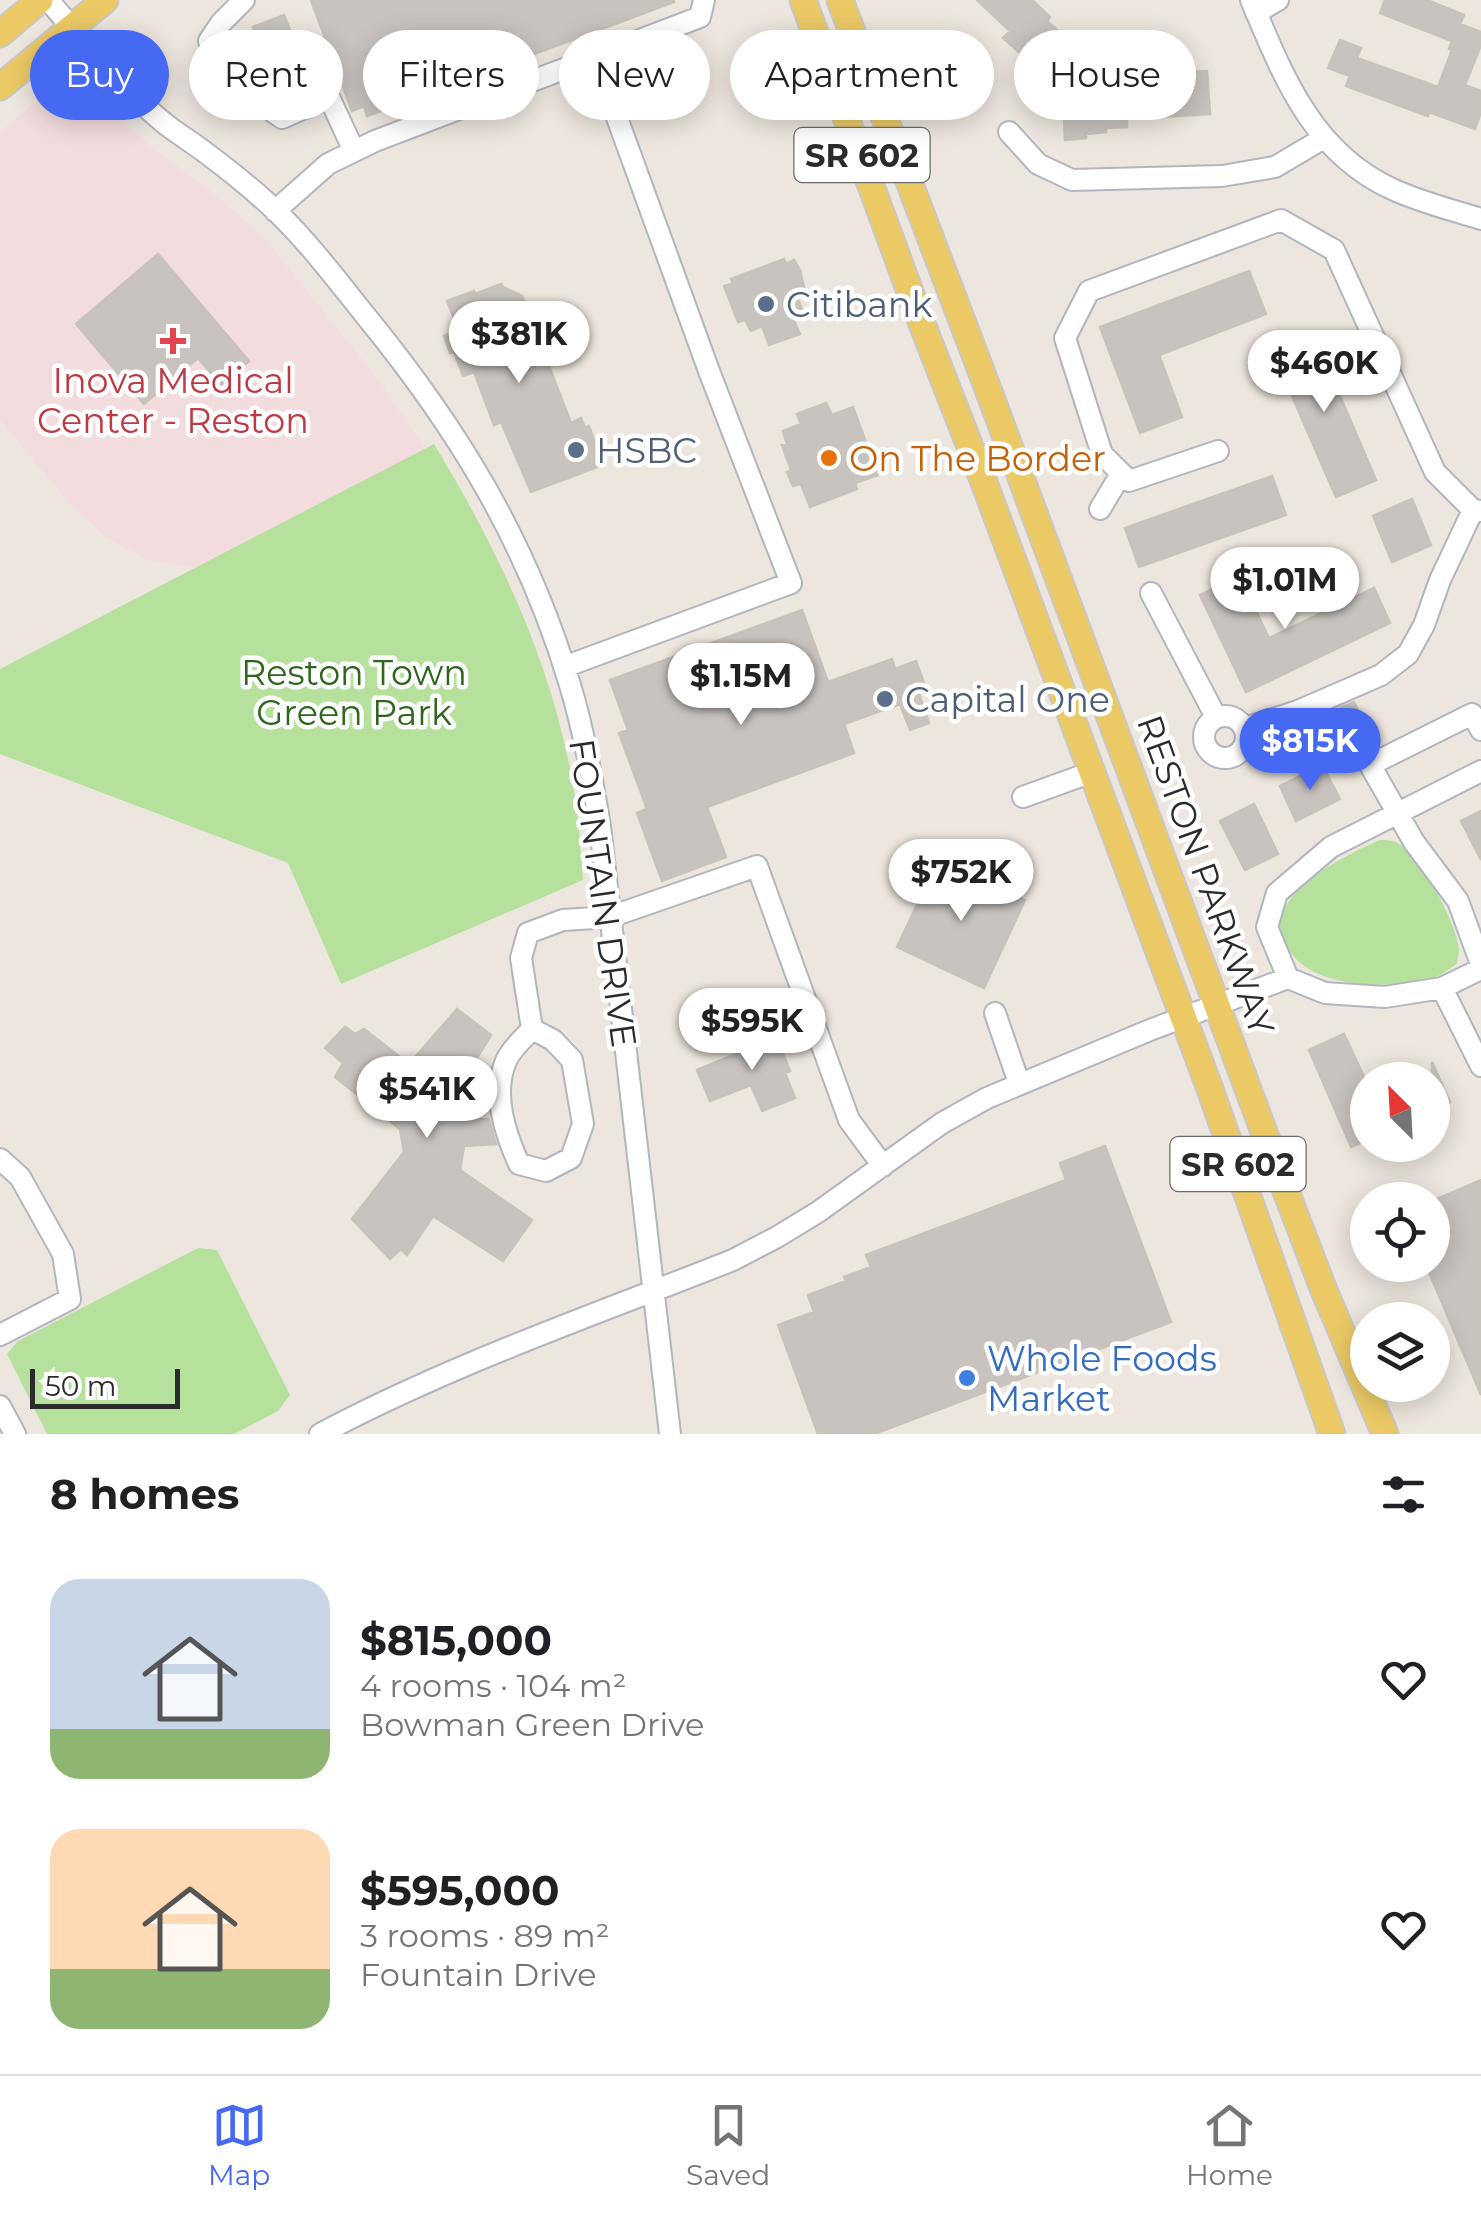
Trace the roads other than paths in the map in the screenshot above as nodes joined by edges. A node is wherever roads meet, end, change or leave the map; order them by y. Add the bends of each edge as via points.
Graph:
1 (40, 0) edge
2 (48, 0) edge
3 (105, 0) edge
4 (244, 0) edge
5 (704, 0) edge
6 (804, 0) edge
7 (840, 0) edge
8 (1278, 0) edge
9 (1254, 6) edge
10 (72, 27) junction
11 (666, 30) edge
12 (0, 34) edge
13 (559, 71) edge
14 (0, 87) edge
15 (618, 120) edge
16 (1009, 132) dead end
17 (1324, 138) junction
18 (354, 151) junction
19 (275, 210) junction
20 (1481, 219) edge
21 (1218, 451) dead end
22 (1121, 474) junction
23 (1100, 509) dead end
24 (1477, 510) edge
25 (1152, 593) dead end
26 (564, 667) junction
27 (1216, 716) junction
28 (1244, 728) junction
29 (1481, 730) edge
30 (1481, 771) edge
31 (1092, 772) junction
32 (1023, 797) dead end
33 (1398, 815) junction
34 (610, 916) junction
35 (1481, 966) edge
36 (1288, 978) junction
37 (1442, 988) junction
38 (1216, 1005) junction
39 (995, 1013) dead end
40 (1182, 1017) junction
41 (532, 1029) junction
42 (1481, 1066) edge
43 (1019, 1083) junction
44 (0, 1159) edge
45 (882, 1166) junction
46 (654, 1292) junction
47 (0, 1335) edge
48 (0, 1406) edge
49 (15, 1434) edge
50 (320, 1434) edge
51 (670, 1434) edge
52 (1332, 1434) edge
53 (1385, 1434) edge

1 - 12 main road
2 - 10 street, FOUNTAIN DRIVE
3 - 10 main road
4 - 18 street via 208,41 227,80 282,118 329,98
5 - 11 street via 700,17
6 - 31 main road, RESTON PARKWAY / SR 602
7 - 38 main road, RESTON PARKWAY / SR 602
8 - 9 street
9 - 17 street via 1296,100
10 - 14 main road
10 - 19 street, FOUNTAIN DRIVE via 130,94
13 - 18 street
15 - 26 street via 791,584
16 - 17 street via 1038,164 1072,180 1222,176 1275,167
17 - 20 street via 1390,188
18 - 19 street via 328,164
19 - 26 street, FOUNTAIN DRIVE via 383,336 455,434 523,559
21 - 22 street via 1129,481
22 - 23 street
22 - 24 street via 1102,454 1066,338 1088,291 1281,220 1334,250 1435,472
24 - 28 street via 1408,654 1381,675
25 - 27 street
26 - 34 street, FOUNTAIN DRIVE via 588,756
27 - 28 street via 1237,719
27 - 28 street via 1203,734 1212,755 1234,756 1246,739
29 - 33 street via 1472,714 1370,765
30 - 33 street
31 - 32 street
31 - 40 main road, RESTON PARKWAY / SR 602
33 - 35 street via 1458,901
33 - 36 street via 1331,847 1277,894 1268,927
34 - 41 street via 563,920 528,933 520,958
34 - 45 street via 757,866 849,1120
34 - 46 street, FOUNTAIN DRIVE
35 - 37 street
36 - 37 street via 1325,993 1384,998
36 - 38 street
37 - 42 street
38 - 40 street
38 - 53 main road, RESTON PARKWAY / SR 602
39 - 43 street
40 - 43 street
40 - 52 main road, RESTON PARKWAY / SR 602
41 - 41 street via 506,1059 500,1091 506,1134 519,1164 546,1172 571,1158 583,1124 572,1060
43 - 45 street via 942,1123
44 - 47 street via 20,1177 63,1254 70,1299
45 - 46 street via 778,1237
46 - 50 street via 452,1371
46 - 51 street, FOUNTAIN DRIVE
48 - 49 street

